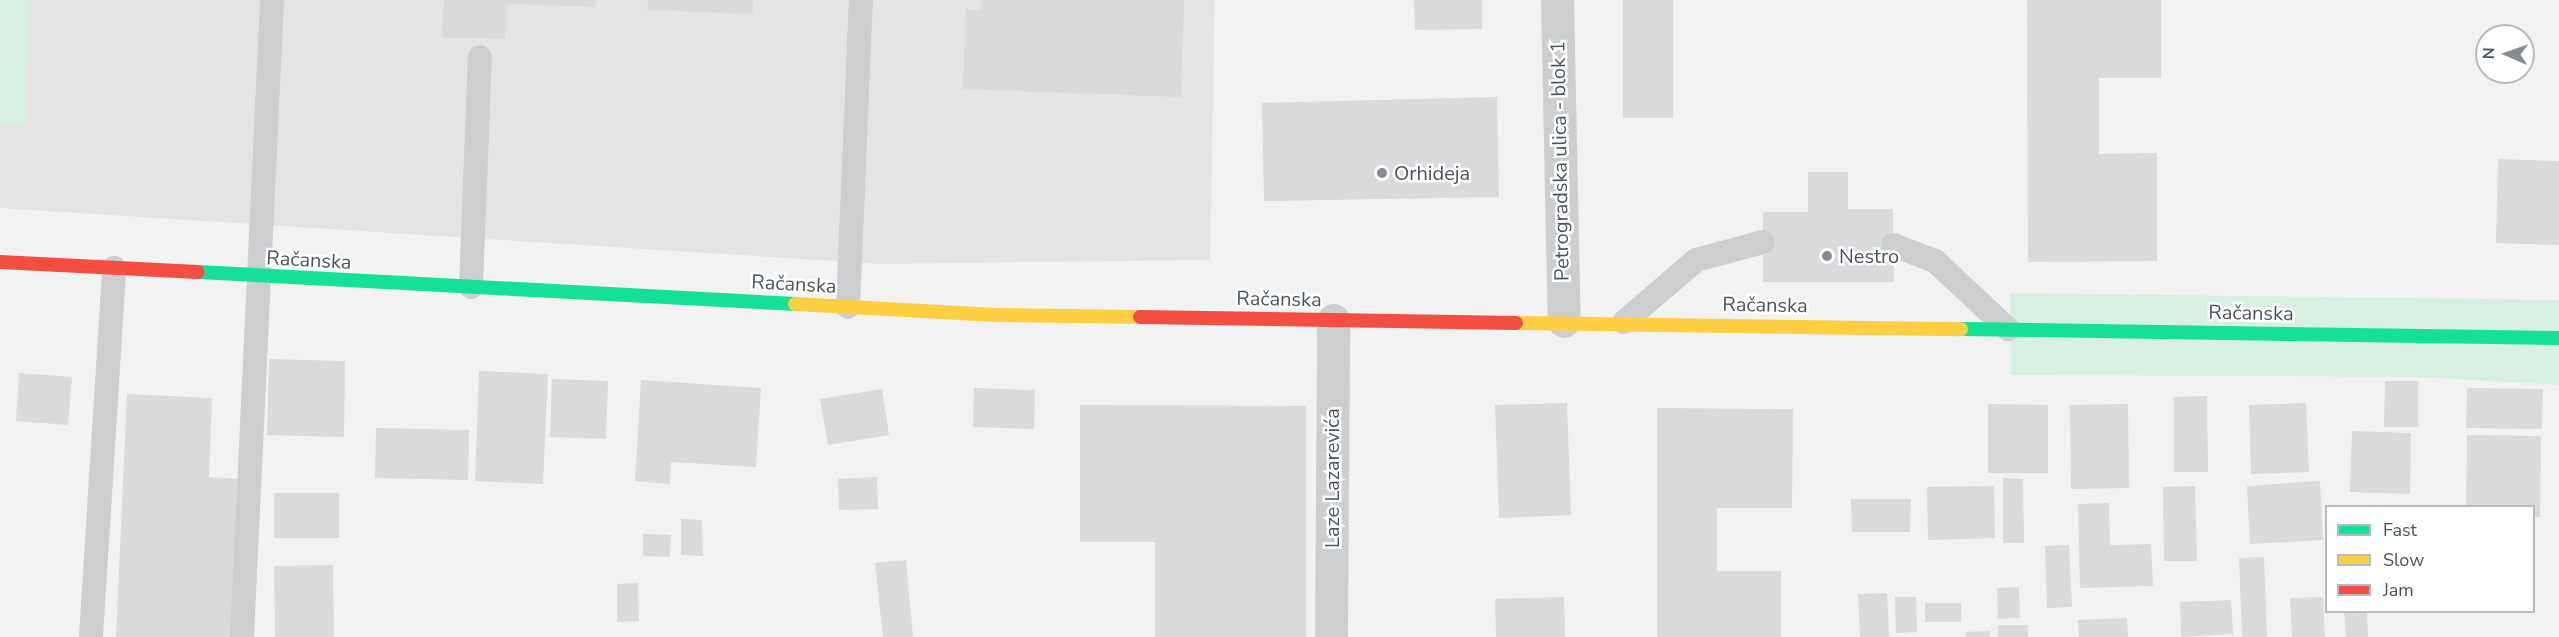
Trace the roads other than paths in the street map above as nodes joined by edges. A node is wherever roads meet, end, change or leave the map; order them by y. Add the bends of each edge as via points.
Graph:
1 (272, 0) edge
2 (861, 0) edge
3 (1557, 0) edge
4 (480, 57) dead end
5 (1763, 243) dead end
6 (1893, 245) dead end
7 (0, 262) edge
8 (114, 268) junction
9 (259, 277) junction
10 (471, 287) junction
11 (848, 307) junction
12 (1333, 320) junction
13 (1564, 321) junction
14 (1624, 322) junction
15 (2008, 328) junction
16 (2559, 338) edge
17 (92, 637) edge
18 (242, 637) edge
19 (1331, 637) edge

1 - 9 lane
2 - 11 lane
3 - 13 street, Petrogradska ulica - blok 1
4 - 10 lane
5 - 14 lane via 1696,260
6 - 15 lane via 1935,261
7 - 8 main road, Račanska
8 - 9 main road, Račanska
8 - 17 lane
9 - 10 main road, Račanska
9 - 18 lane
10 - 11 main road, Račanska
11 - 12 main road, Račanska via 1001,315
12 - 13 main road, Račanska
12 - 19 street, Laze Lazarevića
13 - 14 main road, Račanska
14 - 15 main road, Račanska
15 - 16 main road, Račanska

